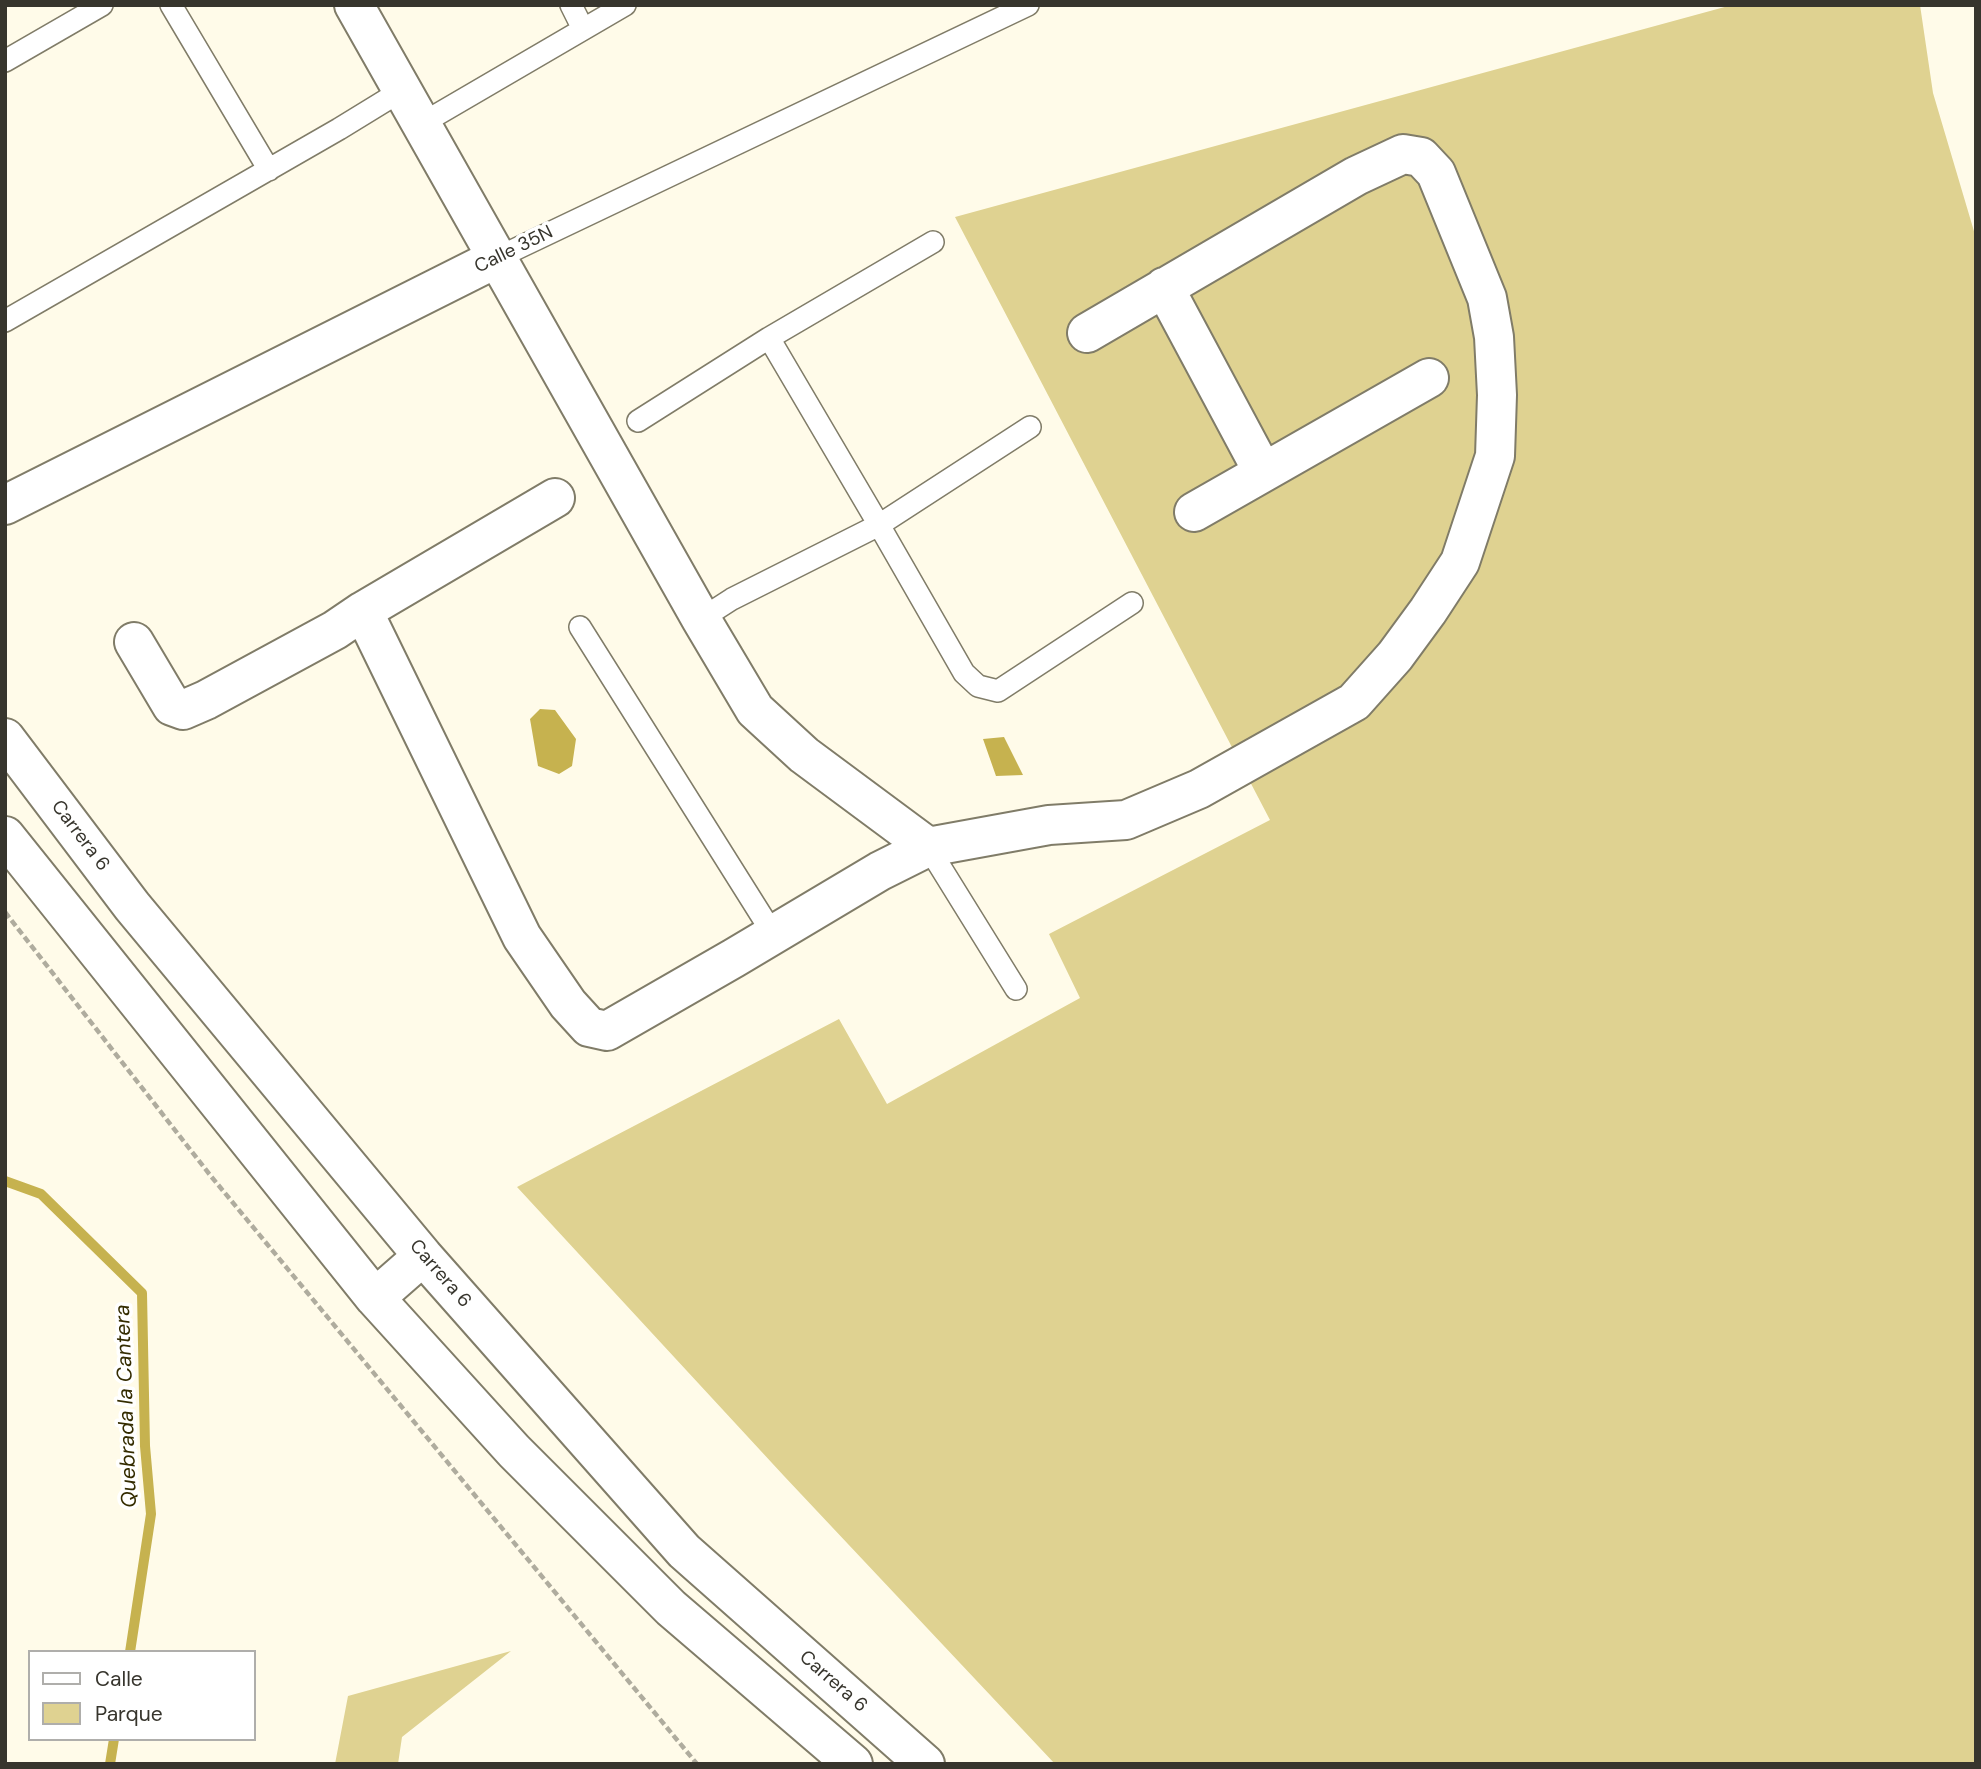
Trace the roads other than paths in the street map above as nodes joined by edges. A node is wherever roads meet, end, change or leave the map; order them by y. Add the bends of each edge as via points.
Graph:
1 (102, 5) edge
2 (171, 5) edge
3 (354, 5) edge
4 (571, 5) edge
5 (625, 5) edge
6 (1028, 5) edge
7 (583, 29) junction
8 (5, 61) edge
9 (401, 91) junction
10 (421, 124) junction
11 (269, 170) junction
12 (933, 242) dead end
13 (497, 258) junction
14 (1164, 288) junction
15 (5, 321) edge
16 (1087, 332) dead end
17 (769, 338) junction
18 (1429, 378) dead end
19 (638, 421) dead end
20 (1030, 427) dead end
21 (1263, 472) junction
22 (555, 498) dead end
23 (5, 505) edge
24 (1194, 512) dead end
25 (879, 525) junction
26 (1132, 603) dead end
27 (363, 611) junction
28 (701, 619) junction
29 (580, 627) dead end
30 (134, 642) dead end
31 (5, 738) edge
32 (5, 836) edge
33 (928, 847) junction
34 (773, 934) junction
35 (1016, 989) dead end
36 (423, 1256) junction
37 (375, 1298) junction
38 (853, 1764) edge
39 (925, 1764) edge

1 - 8 lane
2 - 11 lane
3 - 9 street
4 - 7 lane
5 - 7 lane
6 - 13 lane, Calle 35N
7 - 10 lane
9 - 10 street
9 - 11 lane
10 - 13 street
11 - 15 lane
12 - 17 lane
13 - 23 street, Calle 35N
13 - 28 street
14 - 16 street
14 - 21 street
14 - 33 street via 1356,176 1403,154 1421,157 1436,173 1487,298 1494,337 1495,456 1460,562 1395,656 1354,702 1199,789 1126,820 1049,825
17 - 19 lane
17 - 25 lane
18 - 21 street
20 - 25 lane
21 - 24 street
22 - 27 street
25 - 26 lane via 964,673 978,686 998,691
25 - 28 lane
27 - 30 street via 335,631 183,709 172,706
27 - 34 street via 522,937 589,1027 607,1031
28 - 33 street via 755,710 804,755
29 - 34 lane
31 - 36 street, Carrera 6 via 132,906
32 - 37 street
33 - 34 street
33 - 35 lane
36 - 37 street
36 - 39 street, Carrera 6 via 684,1551
37 - 38 street via 514,1451 671,1608

